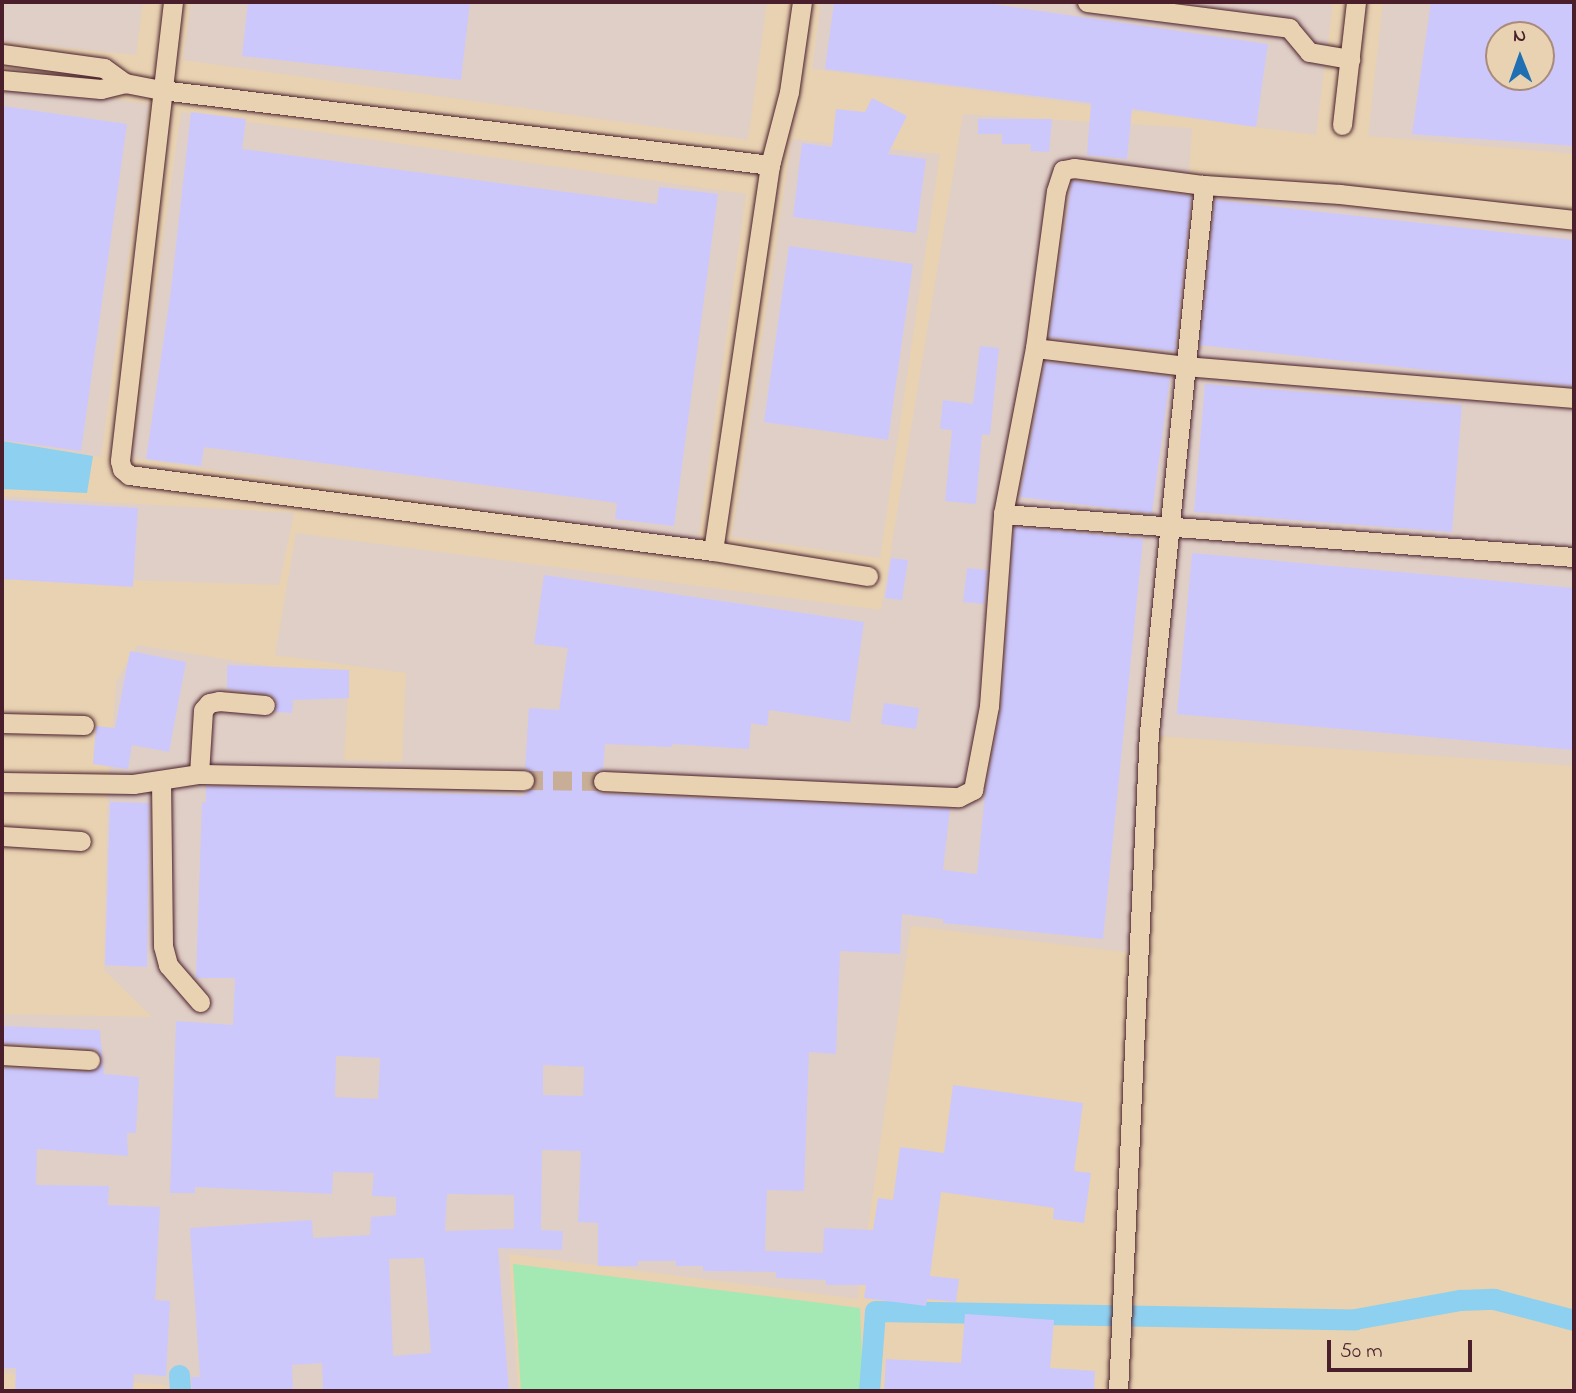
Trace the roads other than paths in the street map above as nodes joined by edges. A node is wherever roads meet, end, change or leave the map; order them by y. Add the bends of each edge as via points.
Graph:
1 (173, 2) edge
2 (802, 2) edge
3 (1087, 2) edge
4 (1356, 2) edge
5 (2, 54) edge
6 (1350, 59) junction
7 (2, 80) edge
8 (125, 83) junction
9 (162, 90) junction
10 (1342, 125) dead end
11 (770, 165) junction
12 (1204, 185) junction
13 (1574, 220) edge
14 (1035, 348) junction
15 (1185, 366) junction
16 (1574, 398) edge
17 (1003, 514) junction
18 (1170, 526) junction
19 (713, 551) junction
20 (1574, 557) edge
21 (868, 576) dead end
22 (265, 705) dead end
23 (2, 723) edge
24 (84, 725) dead end
25 (199, 774) junction
26 (161, 780) junction
27 (524, 780) tunnel mouth
28 (603, 781) tunnel mouth
29 (2, 782) edge
30 (2, 836) edge
31 (81, 841) dead end
32 (200, 1002) dead end
33 (2, 1055) edge
34 (90, 1060) dead end
35 (1118, 1391) edge

1 - 9 lane
2 - 11 lane via 789,92
3 - 6 lane via 1289,28 1309,52
4 - 6 lane
5 - 8 lane via 104,68
6 - 10 lane
7 - 8 lane via 101,89
8 - 9 lane
9 - 11 lane
9 - 19 lane via 120,461 129,475
11 - 19 lane
12 - 13 lane via 1340,194
12 - 14 lane via 1063,170 1056,191
12 - 15 lane
14 - 15 lane
14 - 17 lane
15 - 16 lane
15 - 18 lane
17 - 18 lane
17 - 28 lane via 989,706 973,790 967,795
18 - 20 lane
18 - 35 lane via 1149,732
19 - 21 lane
22 - 25 lane via 209,703 203,710
23 - 24 lane
25 - 26 lane
25 - 27 lane
26 - 29 lane via 133,784
26 - 32 lane via 163,946 167,965
30 - 31 lane
33 - 34 lane

